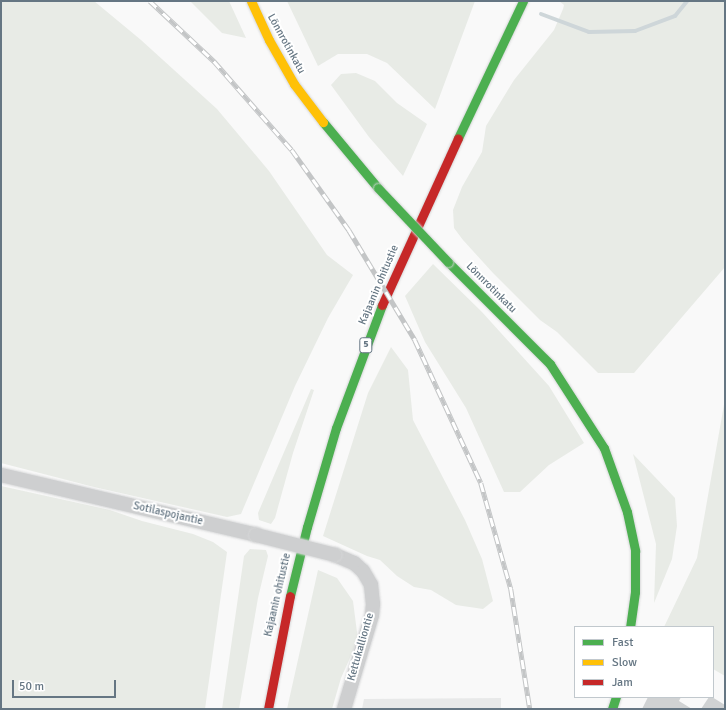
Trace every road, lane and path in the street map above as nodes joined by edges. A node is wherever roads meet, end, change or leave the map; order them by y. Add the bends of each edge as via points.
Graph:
1 (250, 1) edge
2 (523, 1) edge
3 (1, 475) edge
4 (335, 555) joint
5 (630, 626) edge
6 (616, 698) edge
7 (268, 709) edge
8 (344, 709) edge
9 (612, 709) edge

1 - 5 main road, Lönnrotinkatu, bridge via 268,40 294,84 318,116 378,188 550,364 604,448 627,512 635,551 636,592
2 - 7 main road, Kajaanin ohitustie / 5 via 428,202 358,366 336,428 307,527 288,603
3 - 4 street, Sotilaspojantie, bridge
4 - 8 street, Kettukalliontie via 354,563 363,571 371,585 373,604
6 - 9 main road

